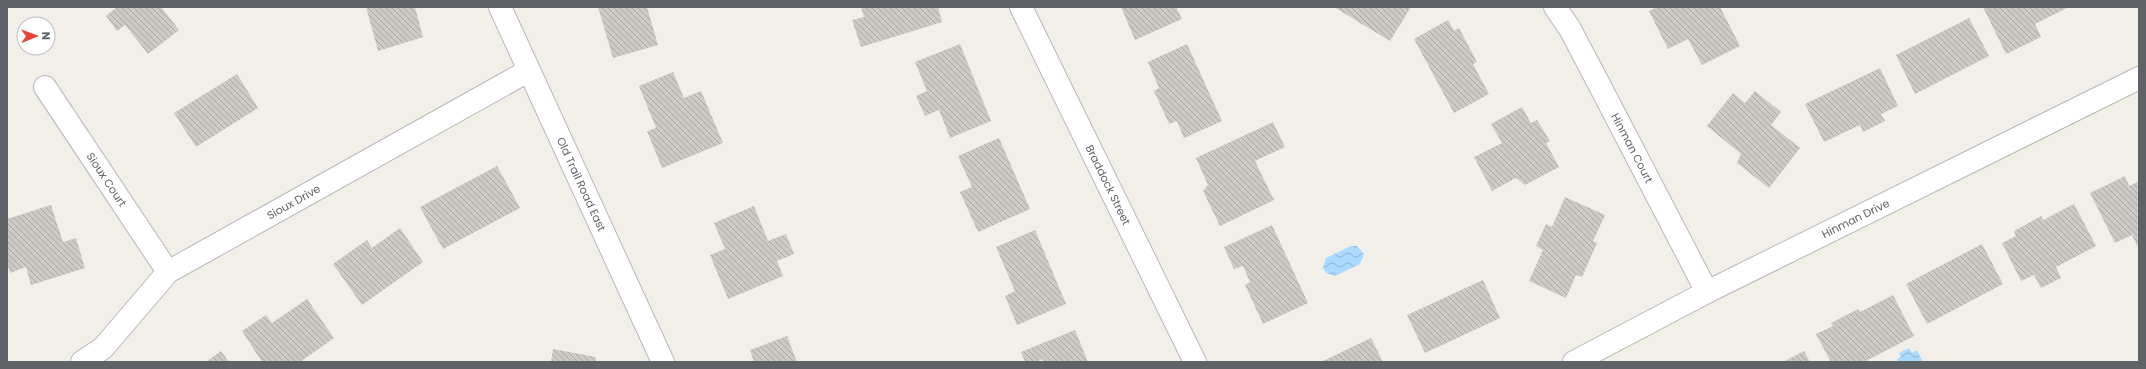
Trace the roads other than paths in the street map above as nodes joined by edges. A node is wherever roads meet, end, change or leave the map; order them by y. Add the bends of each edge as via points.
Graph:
1 (500, 7) edge
2 (1021, 7) edge
3 (1555, 7) edge
4 (528, 71) junction
5 (2139, 78) edge
6 (45, 87) dead end
7 (168, 272) junction
8 (1707, 292) junction
9 (82, 362) edge
10 (663, 362) edge
11 (1195, 362) edge
12 (1574, 362) edge

1 - 4 street, Old Trail Road East
2 - 11 street, Braddock Street
3 - 8 street, Hinman Court via 1588,62
4 - 7 street, Sioux Drive
4 - 10 street, Old Trail Road East
5 - 8 street, Hinman Drive
6 - 7 street, Sioux Court
7 - 9 street, Sioux Drive via 102,348
8 - 12 street, Hinman Drive

